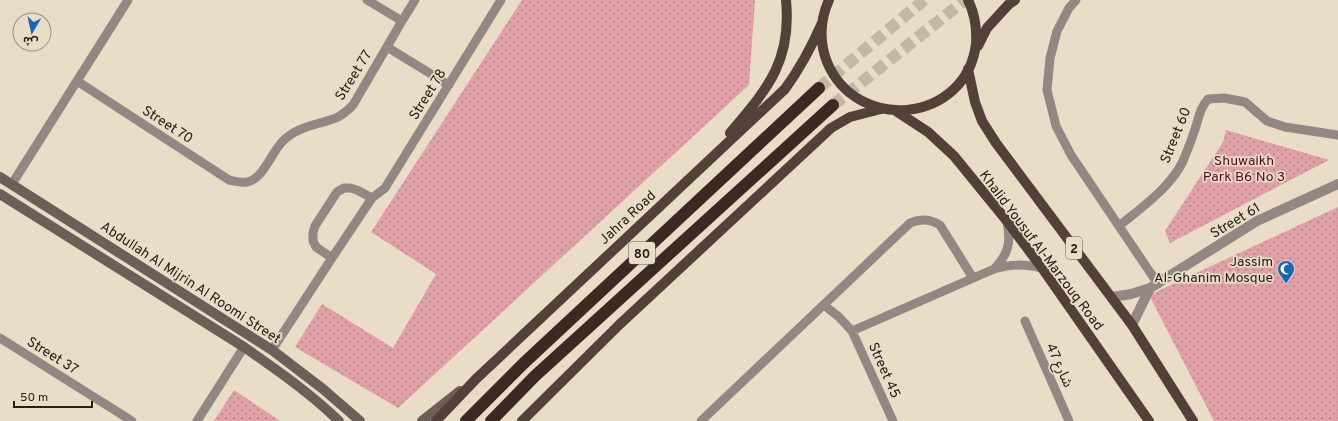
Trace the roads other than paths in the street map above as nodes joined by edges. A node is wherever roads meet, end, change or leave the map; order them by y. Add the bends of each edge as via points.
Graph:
1 (128, 0) edge
2 (367, 0) edge
3 (415, 0) edge
4 (501, 0) edge
5 (786, 0) edge
6 (968, 0) edge
7 (1015, 0) edge
8 (1076, 0) edge
9 (827, 2) edge
10 (402, 21) junction
11 (822, 23) junction
12 (387, 47) junction
13 (974, 54) junction
14 (968, 69) junction
15 (77, 81) junction
16 (449, 85) junction
17 (819, 88) tunnel mouth
18 (833, 105) tunnel mouth
19 (881, 109) junction
20 (896, 111) junction
21 (1338, 135) edge
22 (702, 166) junction
23 (0, 177) edge
24 (246, 183) joint
25 (12, 184) junction
26 (1338, 184) edge
27 (0, 194) edge
28 (372, 198) junction
29 (1007, 221) junction
30 (1119, 226) junction
31 (332, 258) junction
32 (1042, 268) junction
33 (994, 269) junction
34 (973, 278) junction
35 (1154, 286) junction
36 (1112, 297) junction
37 (824, 306) junction
38 (1025, 321) dead end
39 (1132, 324) junction
40 (852, 331) junction
41 (0, 338) edge
42 (244, 347) junction
43 (272, 350) junction
44 (476, 380) junction
45 (132, 421) edge
46 (196, 421) edge
47 (339, 421) edge
48 (360, 421) edge
49 (422, 421) edge
50 (436, 421) edge
51 (466, 421) edge
52 (491, 421) edge
53 (522, 421) edge
54 (701, 421) edge
55 (893, 421) edge
56 (1069, 421) edge
57 (1149, 421) edge
58 (1193, 421) edge

1 - 15 street
2 - 10 street
3 - 10 street, Street 77
4 - 16 street, Street 78
5 - 22 main road via 786,36 775,72 762,94
6 - 13 main road via 974,11 977,32
7 - 13 main road via 987,28
8 - 30 street via 1057,30 1050,58 1047,90 1056,126 1071,155
9 - 11 main road
10 - 12 street, Street 77
11 - 19 main road via 824,55 840,84 866,104
11 - 22 main road, Jahra Road via 799,71 785,89
12 - 16 street, Street 77
12 - 24 street, Street 77 via 353,105 344,114 301,128 292,134 282,142 261,173
13 - 14 main road
14 - 20 main road via 946,96 914,110
14 - 36 main road, Khalid Yousuf Al-Marzouq Road / 2 via 982,121 996,144
15 - 24 street, Street 70 via 228,180
15 - 25 street
16 - 28 street, Street 78 via 385,188
17 - 51 highway, 80 via 524,363
18 - 52 highway, 80 via 535,376
19 - 20 main road
19 - 53 main road via 850,116 831,128 620,324
20 - 29 main road, Khalid Yousuf Al-Marzouq Road via 928,132 954,156
21 - 30 street, Street 60 via 1285,127 1267,121 1245,102 1224,98 1208,99 1202,106 1182,162 1173,176 1158,194
22 - 44 main road, Jahra Road
23 - 25 main road, Abdullah Al Mijrin Al Roomi Street
25 - 43 main road, Abdullah Al Mijrin Al Roomi Street
26 - 35 street, Street 61 via 1257,221
27 - 42 main road, Abdullah Al Mijrin Al Roomi Street
28 - 31 street, Street 78
28 - 31 street via 350,188 337,192 313,233 316,246
29 - 32 main road, Khalid Yousuf Al-Marzouq Road
29 - 33 street via 1010,234 1008,248 1003,260
30 - 35 street
31 - 43 street, Street 78
32 - 33 street via 1018,264
32 - 57 main road, Khalid Yousuf Al-Marzouq Road
33 - 34 street
34 - 37 street via 940,225 934,221 920,220 910,223 903,229
34 - 40 street
35 - 36 street, Street 61
35 - 39 street
36 - 39 main road, Khalid Yousuf Al-Marzouq Road / 2
37 - 40 street, Street 45
37 - 54 street
38 - 56 street, شارع 47
39 - 58 main road, Khalid Yousuf Al-Marzouq Road / 2
40 - 55 street, Street 45
41 - 45 street, Street 37
42 - 46 street
42 - 47 main road, Abdullah Al Mijrin Al Roomi Street via 309,394
43 - 48 main road, Abdullah Al Mijrin Al Roomi Street
44 - 49 main road
44 - 50 main road, Jahra Road

